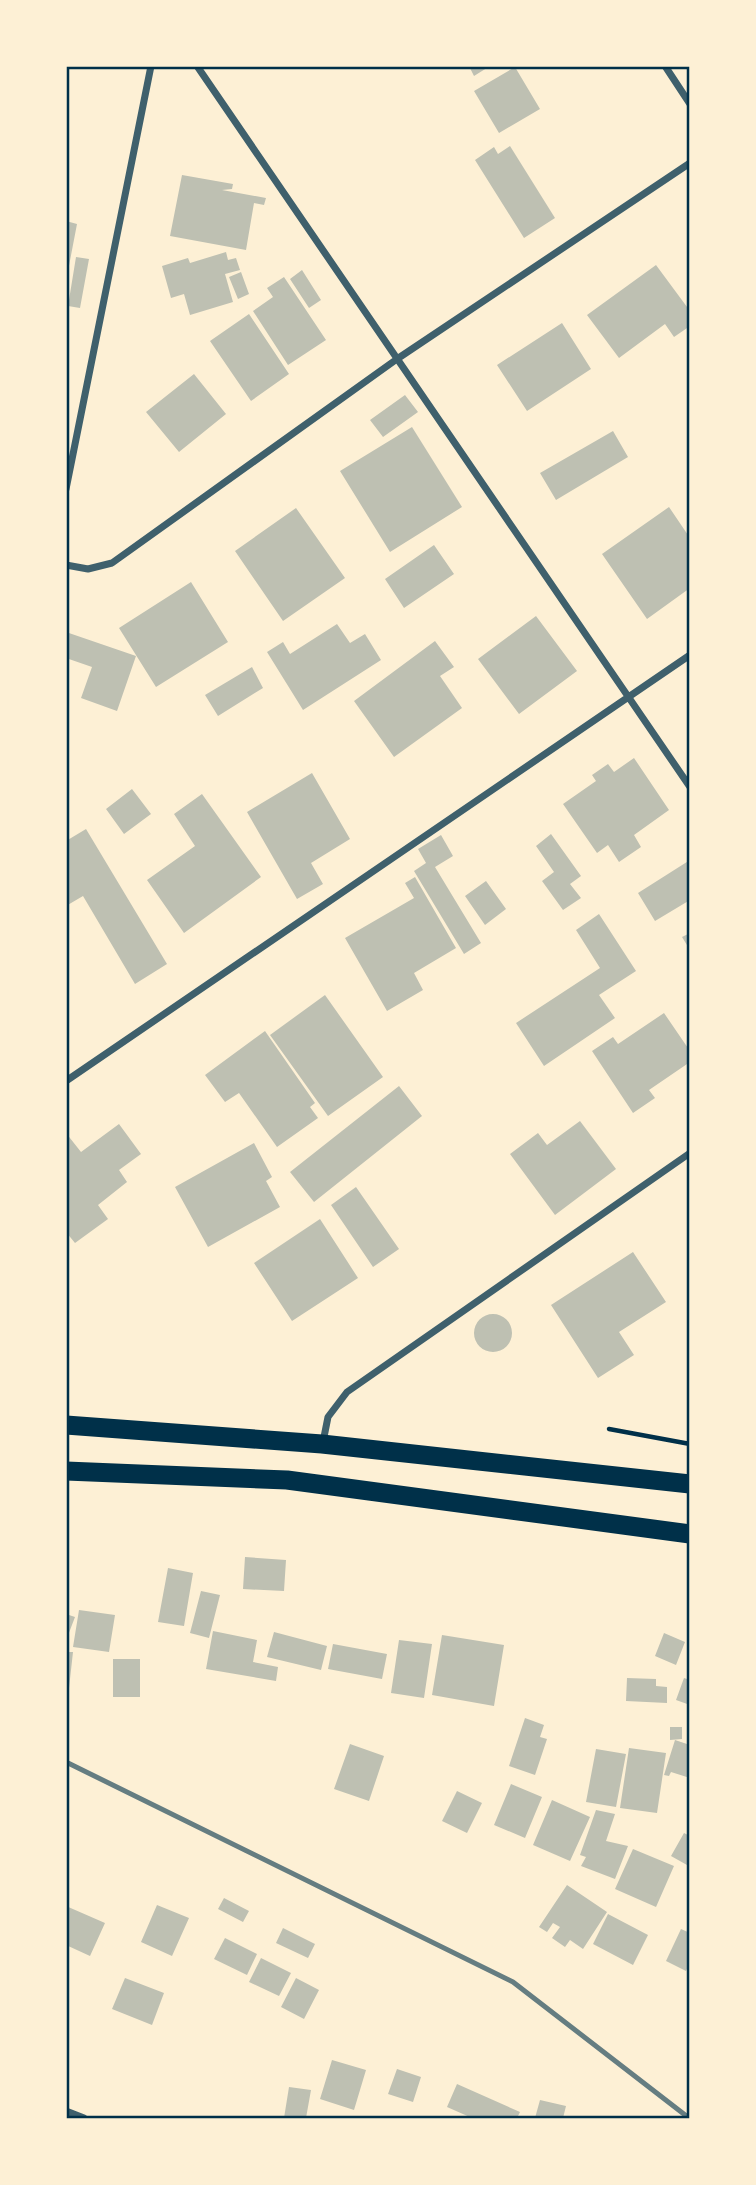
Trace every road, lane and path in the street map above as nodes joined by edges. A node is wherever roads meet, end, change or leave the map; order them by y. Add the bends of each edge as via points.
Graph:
1 (151, 66) edge
2 (197, 66) edge
3 (665, 66) edge
4 (690, 104) edge
5 (690, 163) edge
6 (397, 359) junction
7 (66, 489) edge
8 (66, 565) edge
9 (690, 655) edge
10 (628, 697) junction
11 (690, 787) edge
12 (66, 1080) edge
13 (690, 1153) edge
14 (66, 1425) edge
15 (609, 1429) dead end
16 (322, 1444) junction
17 (690, 1444) edge
18 (66, 1471) edge
19 (690, 1483) edge
20 (690, 1534) edge
21 (66, 2111) edge
22 (84, 2119) edge

1 - 7 street
2 - 6 street
3 - 4 street
5 - 6 street
6 - 8 street via 112,563 88,569
6 - 10 street
9 - 10 street
10 - 11 street
10 - 12 street
13 - 16 street via 347,1392 328,1417
14 - 16 highway
15 - 17 path
16 - 19 highway
18 - 20 highway via 287,1480
21 - 22 street

